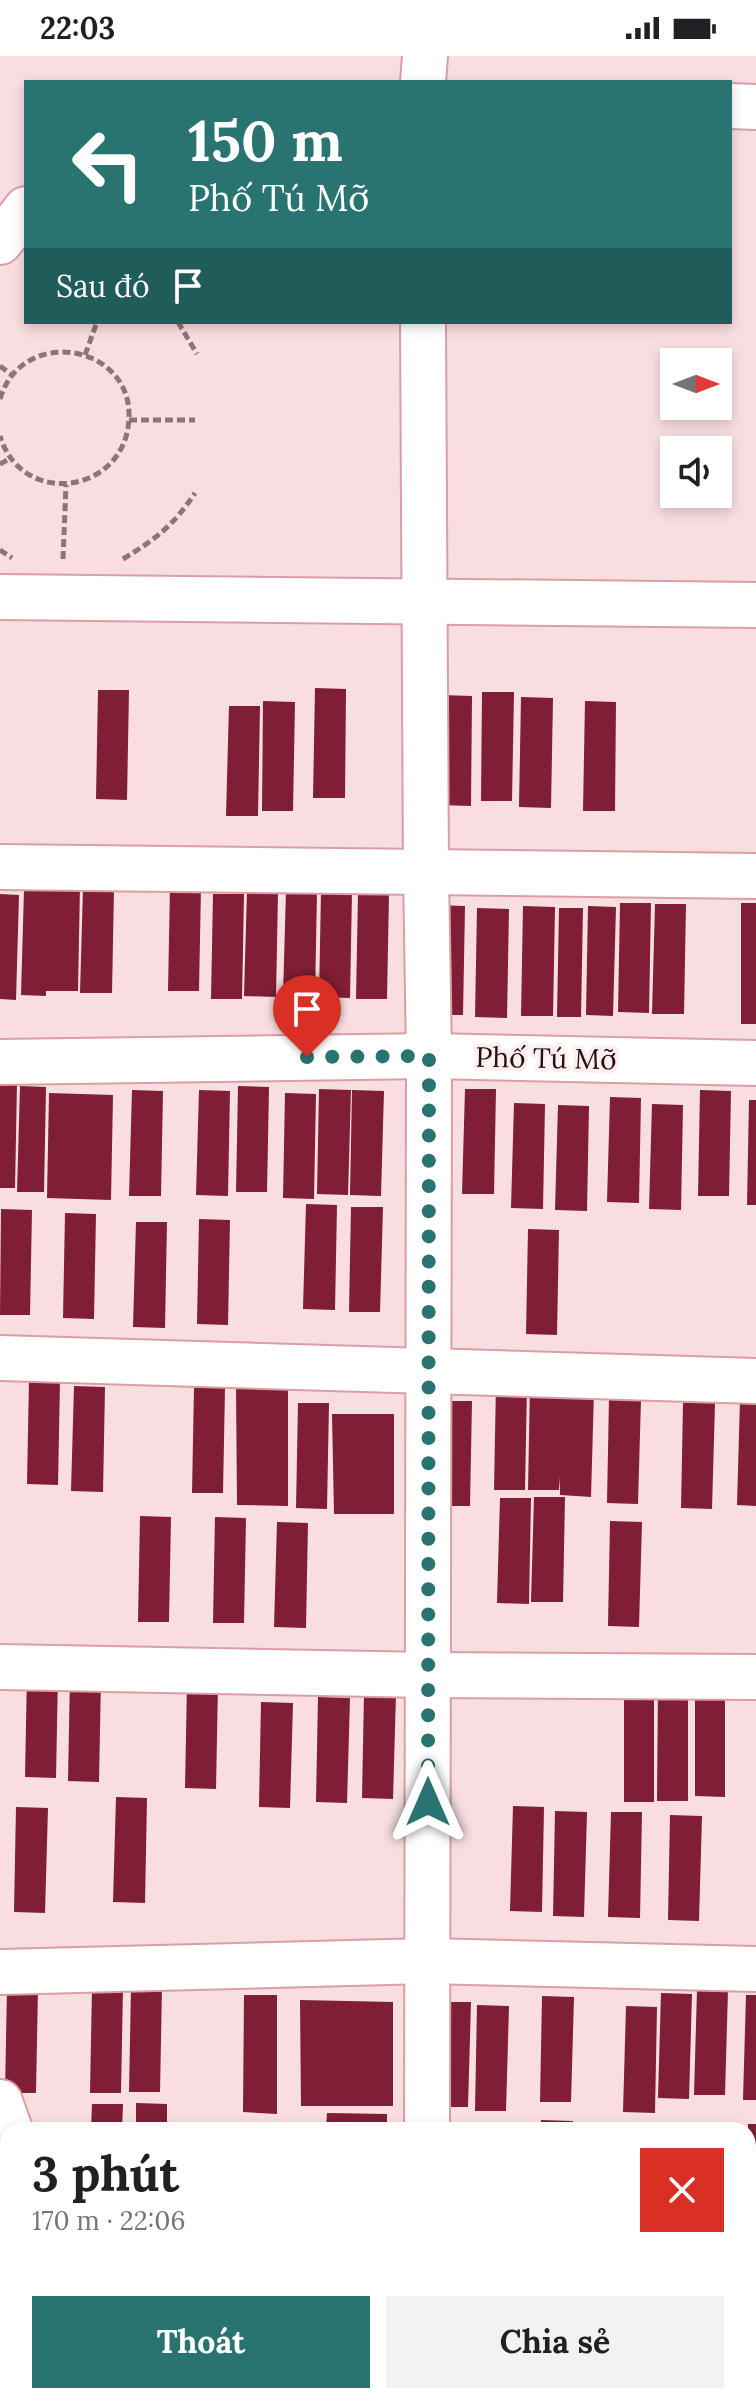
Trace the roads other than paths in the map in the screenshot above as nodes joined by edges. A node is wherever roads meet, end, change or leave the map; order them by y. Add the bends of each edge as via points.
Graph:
1 (425, 56) edge
2 (423, 80) edge
3 (732, 106) edge
4 (756, 107) edge
5 (24, 212) edge
6 (0, 242) edge
7 (423, 324) edge
8 (0, 597) edge
9 (424, 603) junction
10 (756, 605) edge
11 (0, 867) edge
12 (426, 872) junction
13 (756, 876) edge
14 (429, 1056) junction
15 (0, 1062) edge
16 (756, 1063) edge
17 (0, 1358) edge
18 (427, 1371) junction
19 (756, 1381) edge
20 (0, 1667) edge
21 (428, 1675) junction
22 (756, 1677) edge
23 (427, 1961) junction
24 (756, 1969) edge
25 (0, 1972) edge
26 (0, 2102) edge
27 (7, 2122) edge
28 (427, 2122) edge

1 - 2 street
3 - 4 street
5 - 6 street
7 - 9 street
8 - 9 street
9 - 10 street
9 - 12 street
11 - 12 street
12 - 13 street
12 - 14 street
14 - 15 street, Phố Tú Mỡ
14 - 16 street, Phố Tú Mỡ
14 - 18 street
17 - 18 street
18 - 19 street
18 - 21 street
20 - 21 street
21 - 22 street
21 - 23 street
23 - 24 street
23 - 25 street
23 - 28 street
26 - 27 street

